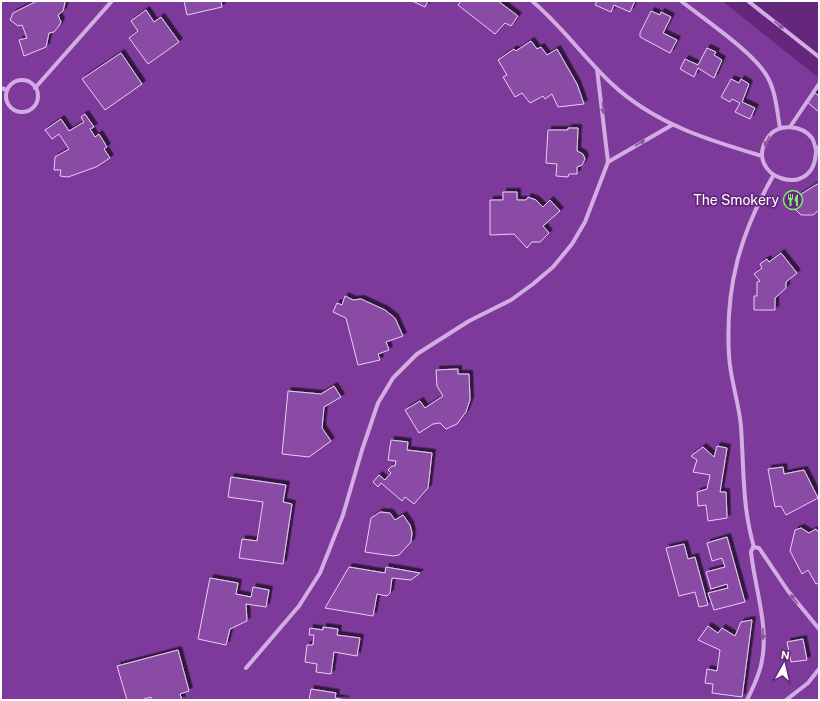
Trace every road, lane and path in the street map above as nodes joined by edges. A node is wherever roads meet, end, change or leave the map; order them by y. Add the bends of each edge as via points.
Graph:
1 (112, 1) edge
2 (532, 1) edge
3 (681, 1) edge
4 (748, 1) edge
5 (819, 57) edge
6 (597, 69) junction
7 (819, 84) edge
8 (1, 88) edge
9 (35, 88) junction
10 (7, 90) junction
11 (672, 125) junction
12 (790, 127) junction
13 (780, 128) junction
14 (818, 148) edge
15 (762, 156) junction
16 (818, 158) edge
17 (608, 162) junction
18 (773, 176) junction
19 (754, 547) junction
20 (819, 630) edge
21 (246, 668) dead end
22 (819, 669) edge
23 (747, 700) edge
24 (786, 700) edge

1 - 9 street
2 - 6 street via 554,21
3 - 13 street via 751,57 763,70 774,92
4 -> 5 street
6 - 11 street via 632,101
6 -> 17 street
7 - 12 street
8 - 10 street
9 - 10 street via 24,80 11,84
9 - 10 street via 38,95 36,103 31,110 23,112 15,111 9,105 6,98
11 - 15 street via 708,140
17 -> 11 street
12 - 13 street
12 - 14 street via 802,130 812,138
13 -> 15 street via 770,135 764,145
14 - 16 street
15 - 18 street
16 - 18 street via 805,176 783,180
17 - 21 street via 585,222 554,267 511,300 469,321 417,354 393,378 378,404 343,516 320,573 299,606
18 - 19 street via 751,218 740,248 733,280 728,328 731,375 740,426 744,499
20 -> 19 street via 788,591 760,549
19 -> 23 street via 750,552 763,625 763,649 760,668
22 - 24 street via 808,683

